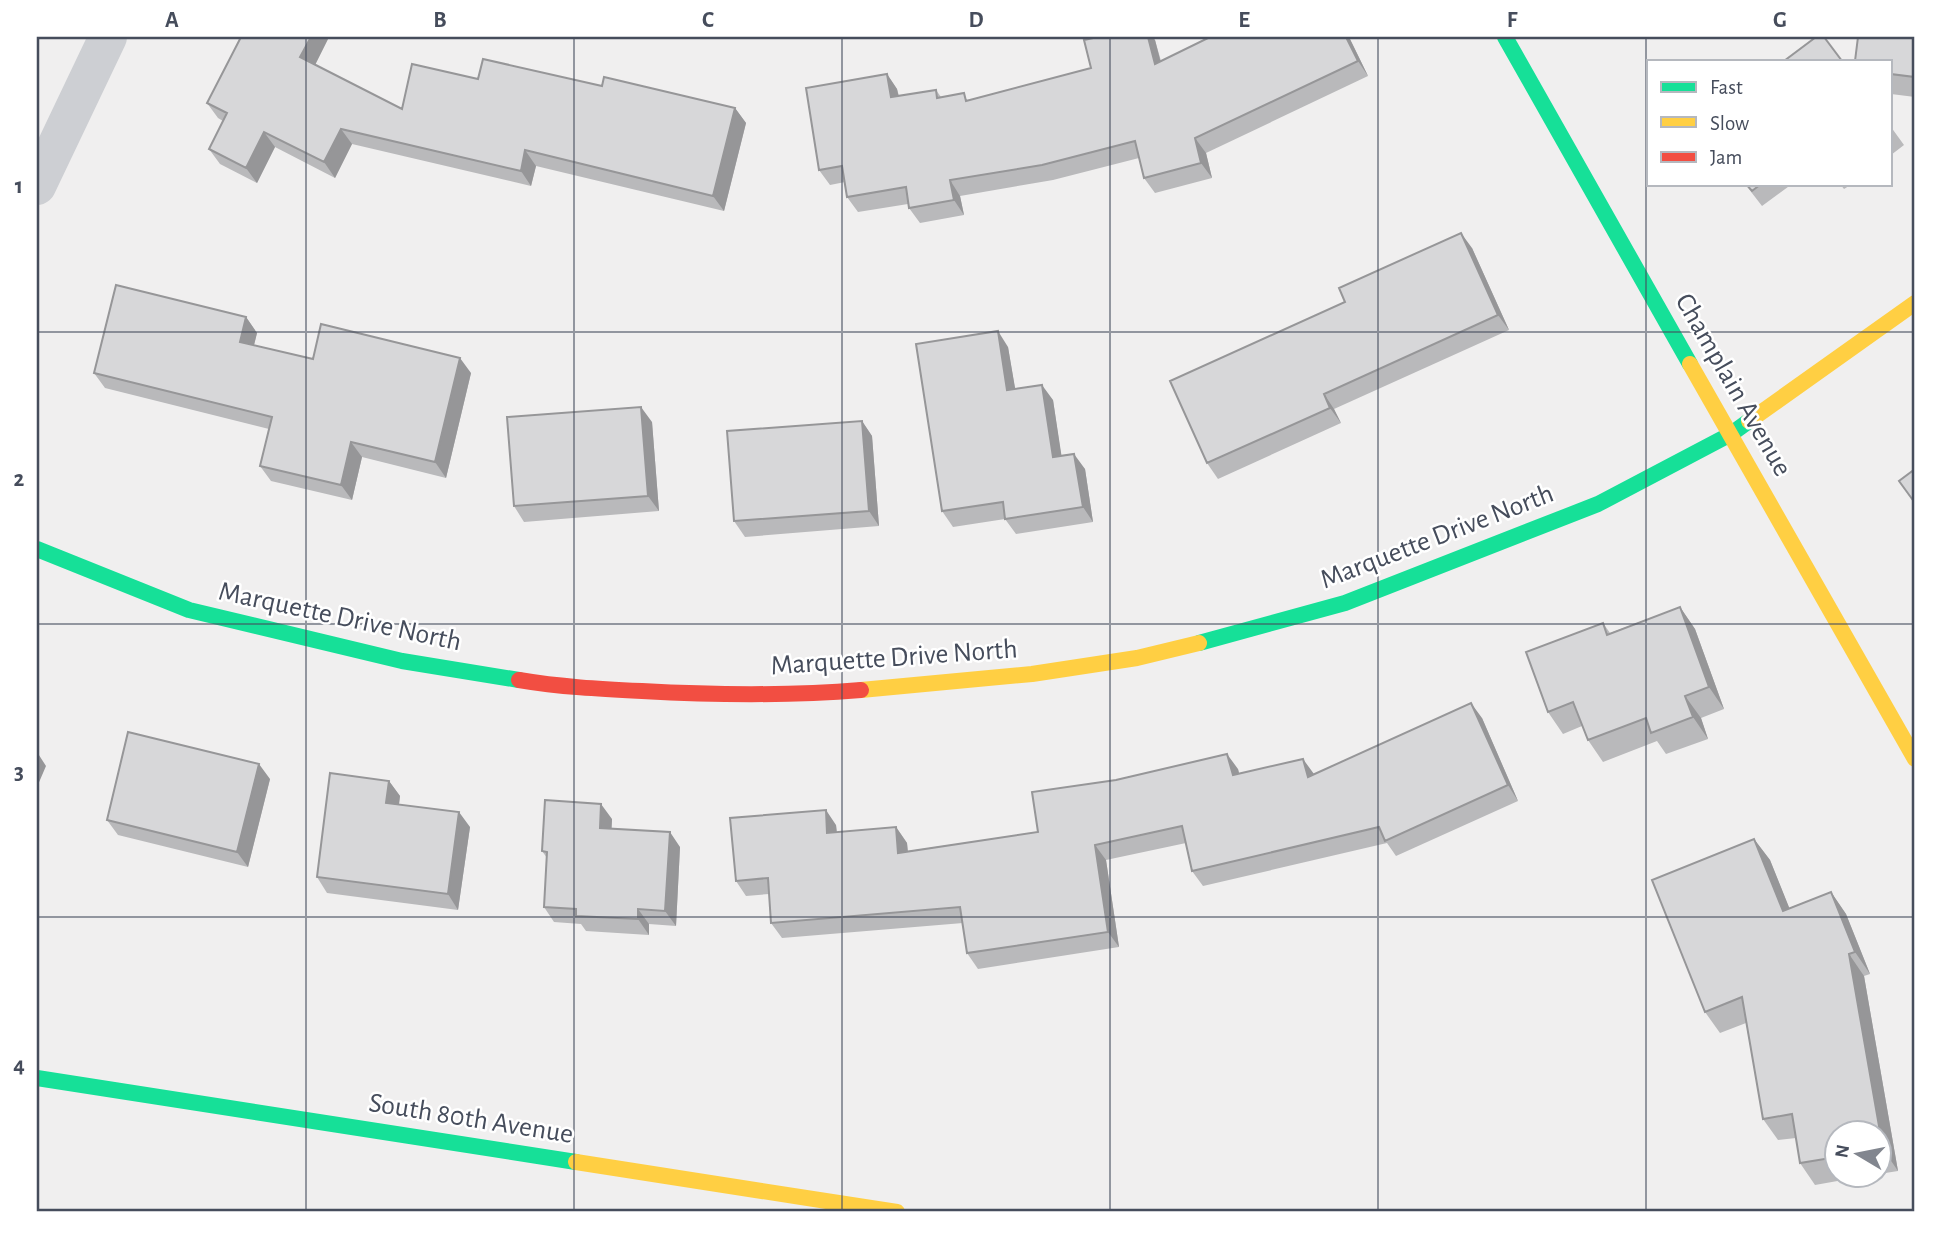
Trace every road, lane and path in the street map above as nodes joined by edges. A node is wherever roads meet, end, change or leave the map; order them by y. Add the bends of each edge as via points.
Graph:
1 (108, 37) edge
2 (1506, 37) edge
3 (37, 186) edge
4 (1915, 303) edge
5 (1731, 434) junction
6 (37, 549) edge
7 (1915, 759) edge
8 (37, 1078) edge
9 (897, 1212) edge

1 - 3 street
2 - 5 street, Champlain Avenue
4 - 5 street, Marquette Drive North
5 - 6 street, Marquette Drive North via 1598,504 1345,603 1242,632 1137,658 1031,674 800,695 560,687 402,661 189,610
5 - 7 street, Champlain Avenue
8 - 9 street, South 80th Avenue

